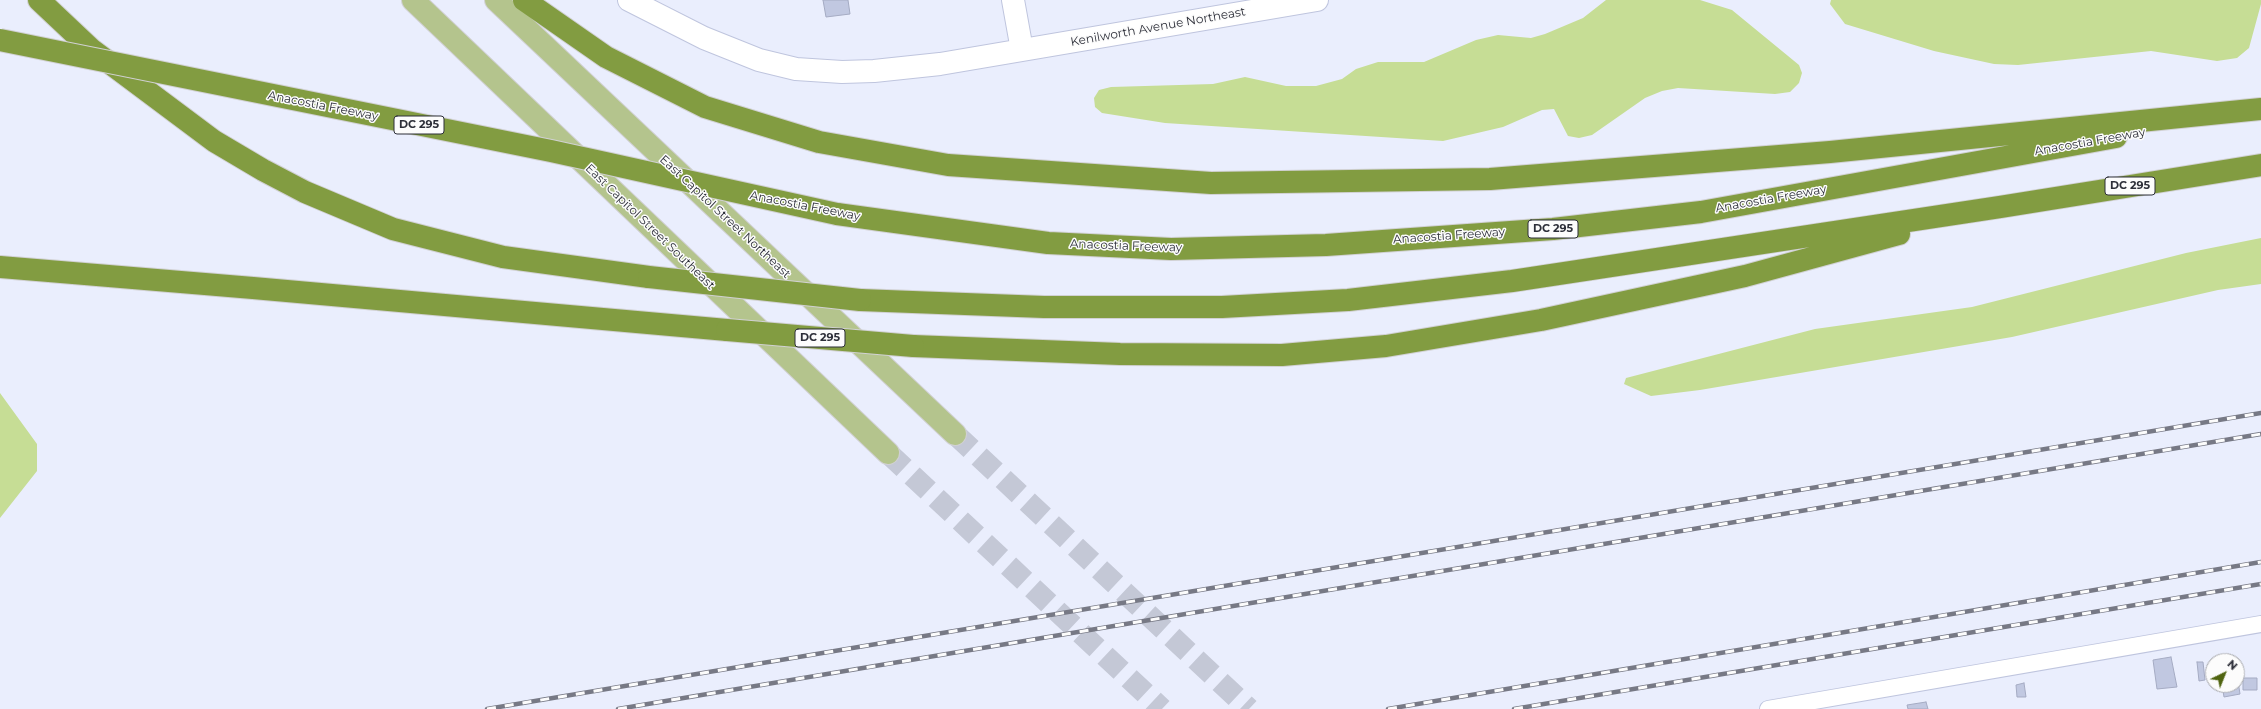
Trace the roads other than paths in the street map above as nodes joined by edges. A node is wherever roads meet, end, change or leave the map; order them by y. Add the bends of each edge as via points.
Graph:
1 (39, 0) edge
2 (413, 0) edge
3 (496, 0) edge
4 (524, 0) edge
5 (629, 0) edge
6 (1013, 0) edge
7 (1317, 0) edge
8 (0, 40) edge
9 (1022, 50) junction
10 (2261, 110) edge
11 (2261, 165) edge
12 (2000, 207) junction
13 (0, 267) edge
14 (955, 434) tunnel mouth
15 (888, 454) tunnel mouth
16 (2261, 624) edge
17 (1768, 709) edge

1 - 12 highway, bridge via 91,49 214,141 305,192 393,229 503,257 649,277 860,300 1044,307 1199,307 1348,300 1512,281
2 - 15 main road, East Capitol Street Southeast
3 - 14 main road, East Capitol Street Northeast
4 - 10 highway via 606,57 705,107 819,142 948,165 1211,183 1490,179 1830,152
5 - 9 street via 704,38 760,60 809,71 874,72 907,69
6 - 9 street
7 - 9 street, Kenilworth Avenue Northeast
8 - 10 highway, Anacostia Freeway / DC 295, bridge via 543,150 837,214 1048,243 1171,249 1326,245 1545,230 1701,212
11 - 12 highway, DC 295
12 - 13 highway, DC 295, bridge via 1745,276 1541,320 1386,346 1267,355 1120,354 913,346
16 - 17 lane

